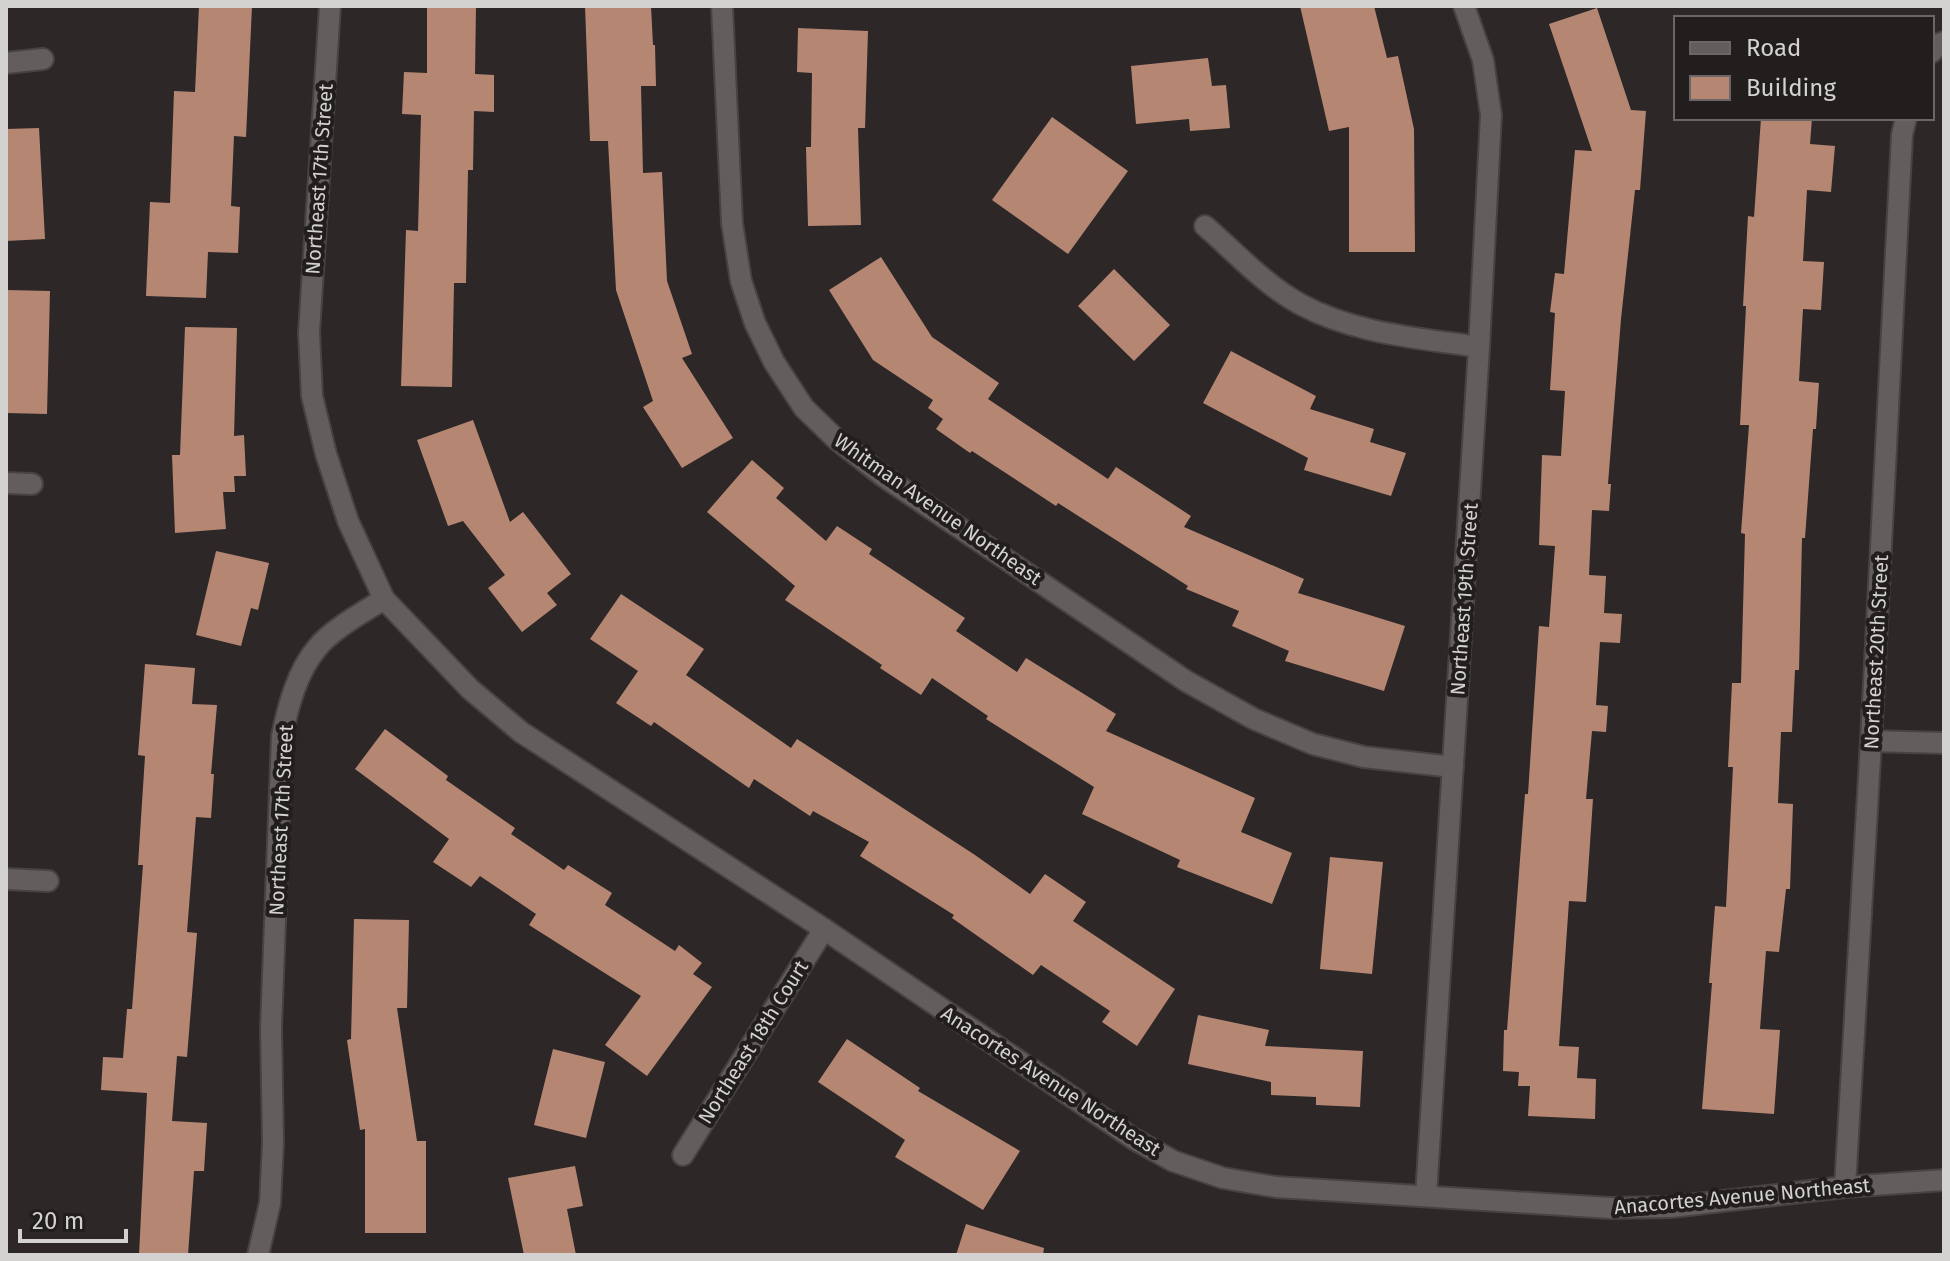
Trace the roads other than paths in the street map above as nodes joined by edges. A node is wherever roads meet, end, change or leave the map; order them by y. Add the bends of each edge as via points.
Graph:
1 (330, 6) edge
2 (722, 6) edge
3 (1464, 6) edge
4 (43, 59) dead end
5 (6, 63) edge
6 (1906, 120) edge
7 (1205, 226) dead end
8 (1479, 347) junction
9 (6, 483) edge
10 (32, 484) dead end
11 (384, 599) junction
12 (1871, 741) junction
13 (1944, 743) edge
14 (1453, 767) junction
15 (6, 879) edge
16 (48, 881) dead end
17 (824, 929) junction
18 (683, 1155) dead end
19 (1944, 1180) edge
20 (1845, 1187) junction
21 (1426, 1196) junction
22 (258, 1255) edge

1 - 11 street, Northeast 17th Street via 309,333 312,396 348,521
2 - 14 street, Whitman Avenue Northeast via 732,223 741,281 774,362 804,408 883,476 1186,681 1241,712 1338,751
3 - 8 street, Northeast 19th Street via 1483,60 1491,115
4 - 5 street
6 - 12 street, Northeast 20th Street
7 - 8 street via 1300,304 1387,334
8 - 14 street, Northeast 19th Street
9 - 10 street
11 - 17 street, Anacortes Avenue Northeast via 470,689 521,732
11 - 22 street, Northeast 17th Street via 317,647 300,676 282,736 271,1028 273,1143 270,1203
12 - 13 street
12 - 20 street, Northeast 20th Street
14 - 21 street, Northeast 19th Street
15 - 16 street
17 - 18 street, Northeast 18th Court
17 - 21 street, Anacortes Avenue Northeast via 1173,1161 1223,1178 1276,1187
19 - 20 street, Anacortes Avenue Northeast
20 - 21 street, Anacortes Avenue Northeast via 1671,1207

